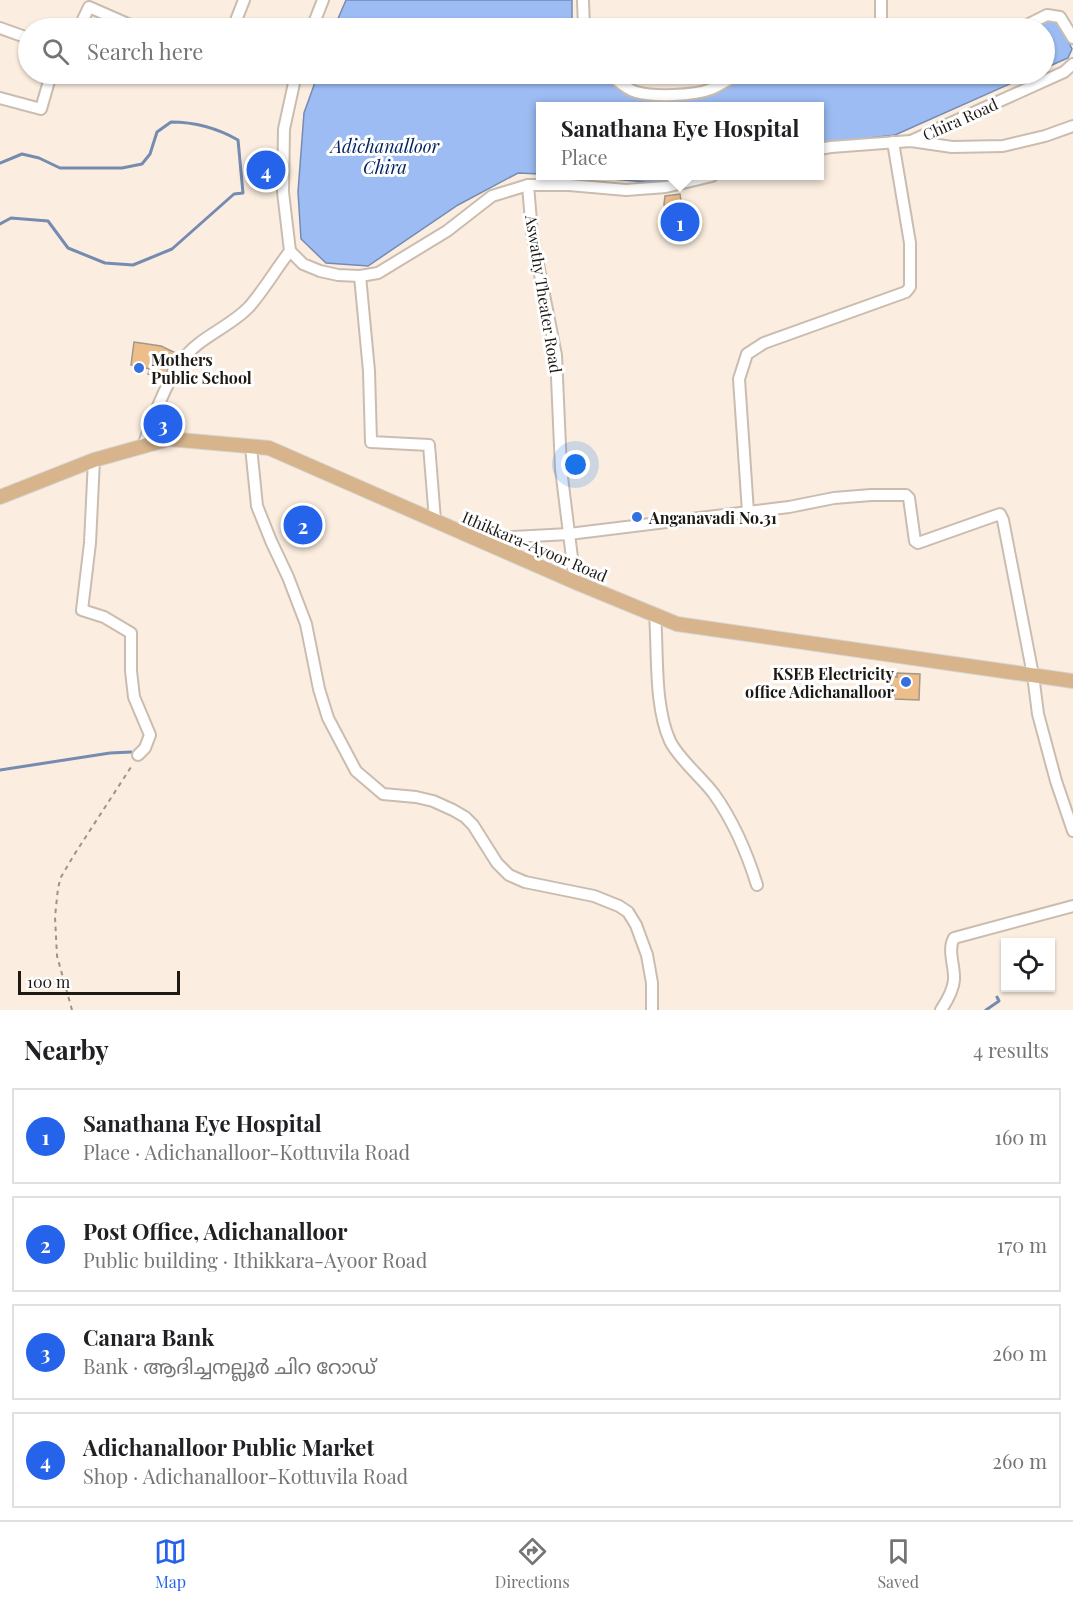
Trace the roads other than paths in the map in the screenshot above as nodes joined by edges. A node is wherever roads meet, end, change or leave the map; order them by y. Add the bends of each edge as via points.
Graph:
1 (244, 0) edge
2 (323, 0) edge
3 (583, 0) edge
4 (881, 0) edge
5 (84, 18) edge
6 (114, 18) edge
7 (237, 18) edge
8 (316, 18) edge
9 (584, 18) edge
10 (881, 18) edge
11 (1041, 18) edge
12 (0, 28) edge
13 (18, 34) edge
14 (1073, 38) edge
15 (1073, 64) edge
16 (1055, 76) edge
17 (48, 84) edge
18 (294, 84) edge
19 (623, 84) edge
20 (720, 84) edge
21 (1037, 84) edge
22 (0, 98) edge
23 (1073, 126) edge
24 (911, 141) junction
25 (893, 142) junction
26 (824, 149) edge
27 (695, 180) edge
28 (528, 184) junction
29 (290, 251) junction
30 (360, 276) junction
31 (143, 446) junction
32 (251, 447) junction
33 (94, 460) junction
34 (0, 497) edge
35 (748, 512) junction
36 (435, 520) junction
37 (569, 534) junction
38 (477, 539) junction
39 (575, 582) junction
40 (655, 614) junction
41 (1032, 675) junction
42 (1073, 681) edge
43 (138, 756) road end
44 (1073, 831) edge
45 (757, 885) dead end
46 (1073, 906) edge
47 (652, 1010) edge
48 (941, 1010) edge

1 - 7 street
2 - 8 street
3 - 9 street
4 - 10 street
5 - 6 street via 89,7
11 - 14 street via 1060,17
12 - 13 street
15 - 16 street, Chira Road
17 - 22 street via 41,110
18 - 29 street via 284,129 283,192
19 - 20 street via 635,92 665,95 700,92
21 - 24 street, Chira Road
23 - 24 street via 1003,146 952,147
24 - 25 street
25 - 26 street
25 - 35 street via 910,243 910,287 906,292 764,343 747,354 739,380
27 - 28 street via 626,190
28 - 30 street via 492,196 399,261 378,273
28 - 37 street, Aswathy Theater Road via 534,243 556,355 561,470
29 - 30 street via 303,264 320,272
29 - 31 street via 248,308 180,362
30 - 36 street via 371,442 429,445
31 - 32 main road, Ithikkara-Ayoor Road via 169,439
31 - 33 main road, Ithikkara-Ayoor Road
32 - 36 main road, Ithikkara-Ayoor Road via 269,448
32 - 47 street via 257,506 306,624 328,718 356,771 383,794 433,801 465,817 509,875 594,896 628,912 647,955
33 - 34 main road, Ithikkara-Ayoor Road
33 - 43 street via 82,609 104,616 131,633 134,697 150,735
35 - 37 street
35 - 41 street via 834,498 906,495 918,543 1000,514
36 - 38 main road, Ithikkara-Ayoor Road
37 - 38 street
37 - 39 street, Aswathy Theater Road
38 - 39 main road, Ithikkara-Ayoor Road
39 - 40 main road, Ithikkara-Ayoor Road
40 - 41 main road, Ithikkara-Ayoor Road via 677,624
40 - 45 street via 659,695 671,743 731,820
41 - 42 main road, Ithikkara-Ayoor Road
41 - 44 street via 1038,714
46 - 48 street via 954,938 954,981

